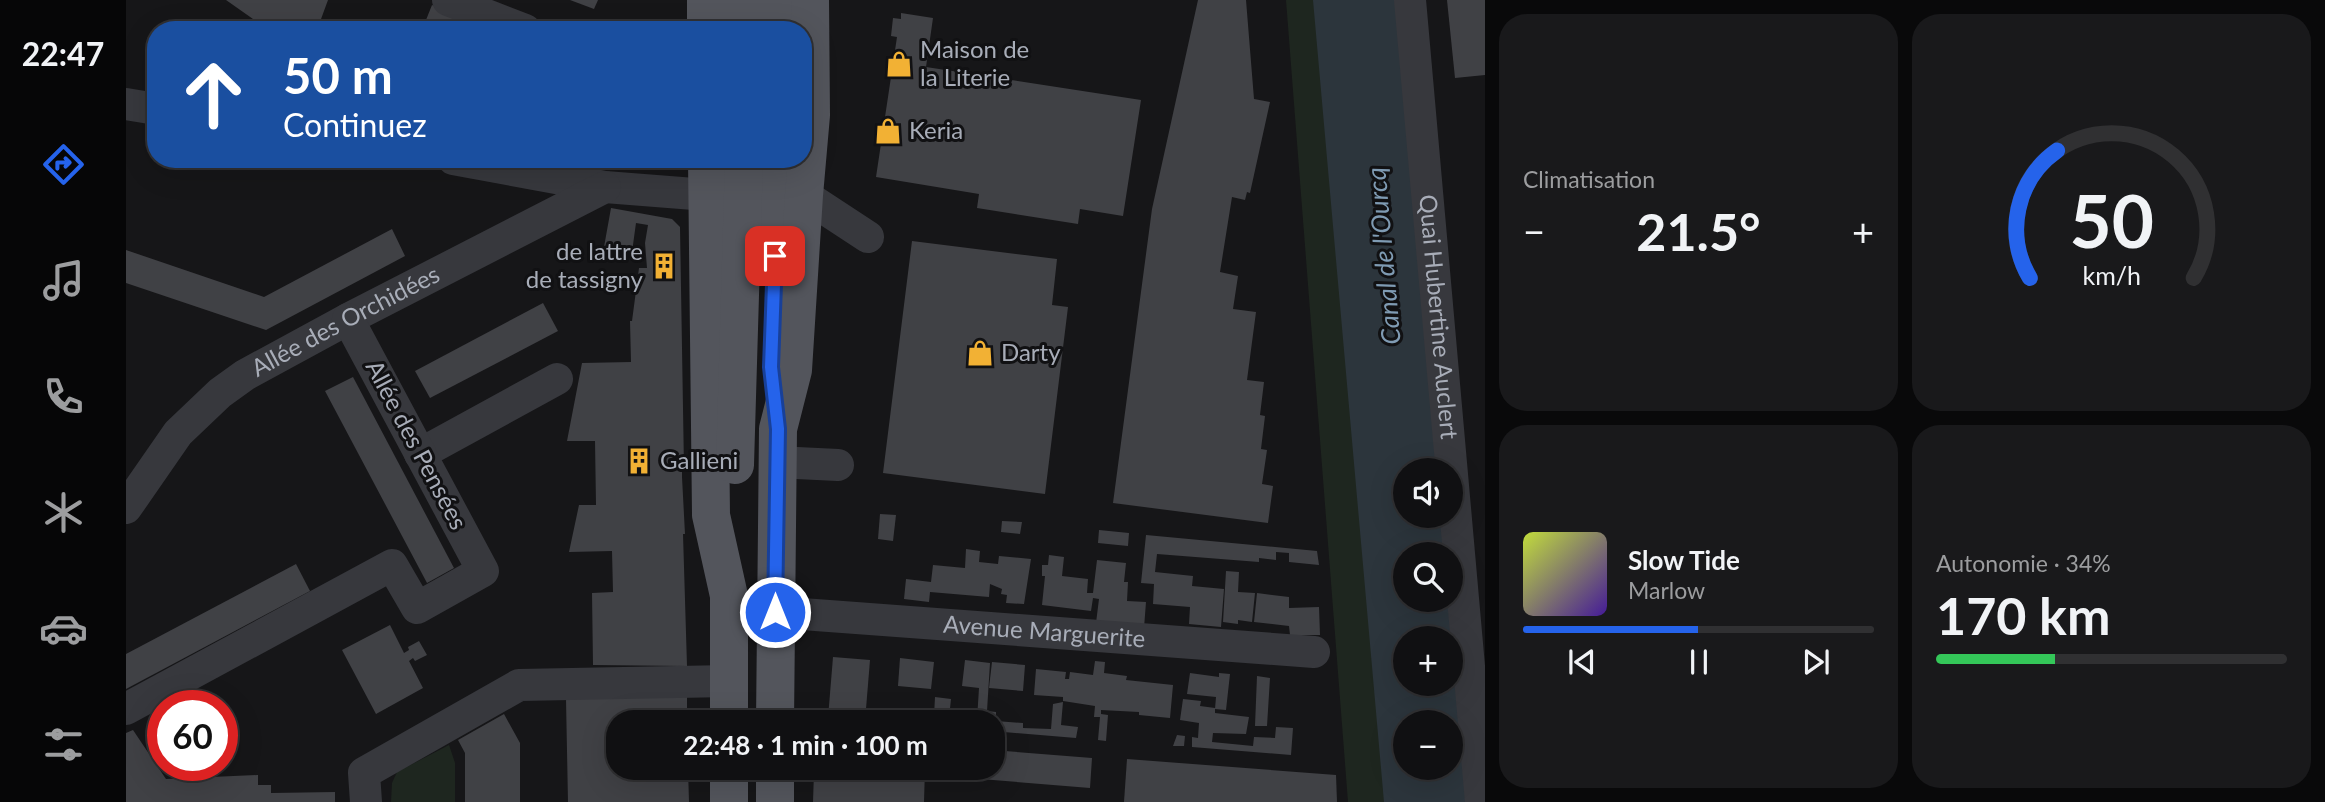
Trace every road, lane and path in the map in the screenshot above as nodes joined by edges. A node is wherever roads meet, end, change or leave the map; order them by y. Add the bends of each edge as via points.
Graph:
1 (447, 0) edge
2 (706, 0) edge
3 (743, 0) edge
4 (774, 0) edge
5 (810, 0) edge
6 (1410, 0) edge
7 (502, 21) edge
8 (706, 21) edge
9 (743, 21) edge
10 (774, 21) edge
11 (810, 21) edge
12 (126, 104) edge
13 (147, 108) edge
14 (502, 168) edge
15 (744, 168) edge
16 (777, 168) edge
17 (806, 168) edge
18 (707, 177) edge
19 (605, 187) junction
20 (804, 195) junction
21 (869, 237) dead end
22 (348, 319) junction
23 (557, 379) dead end
24 (777, 445) junction
25 (420, 454) junction
26 (838, 465) dead end
27 (126, 508) edge
28 (729, 596) junction
29 (775, 612) junction
30 (1314, 652) dead end
31 (729, 681) junction
32 (126, 709) edge
33 (729, 710) edge
34 (775, 710) edge
35 (729, 780) edge
36 (775, 780) edge
37 (366, 802) edge
38 (729, 802) edge
39 (775, 802) edge
40 (1481, 802) edge

1 - 7 street
2 - 8 main road
3 - 9 main road
4 - 10 main road
5 - 11 main road
6 - 40 street, Quai Hubertine Auclert
12 - 13 street
14 - 19 street
15 - 28 main road
16 - 24 main road via 771,367
17 - 20 main road
18 - 19 street
18 - 28 main road via 711,515
19 - 22 street, Allée des Orchidées
20 - 21 street
20 - 24 main road via 793,370
22 - 25 street, Allée des Pensées
22 - 27 street, Allée des Orchidées via 220,393 178,433
23 - 25 street
24 - 26 street
24 - 29 main road
25 - 32 street, Allée des Pensées via 484,571 417,608 393,565
28 - 31 main road
29 - 30 street, Avenue Marguerite
29 - 34 main road
31 - 33 main road
31 - 37 street via 519,685 364,773
35 - 38 main road
36 - 39 main road

